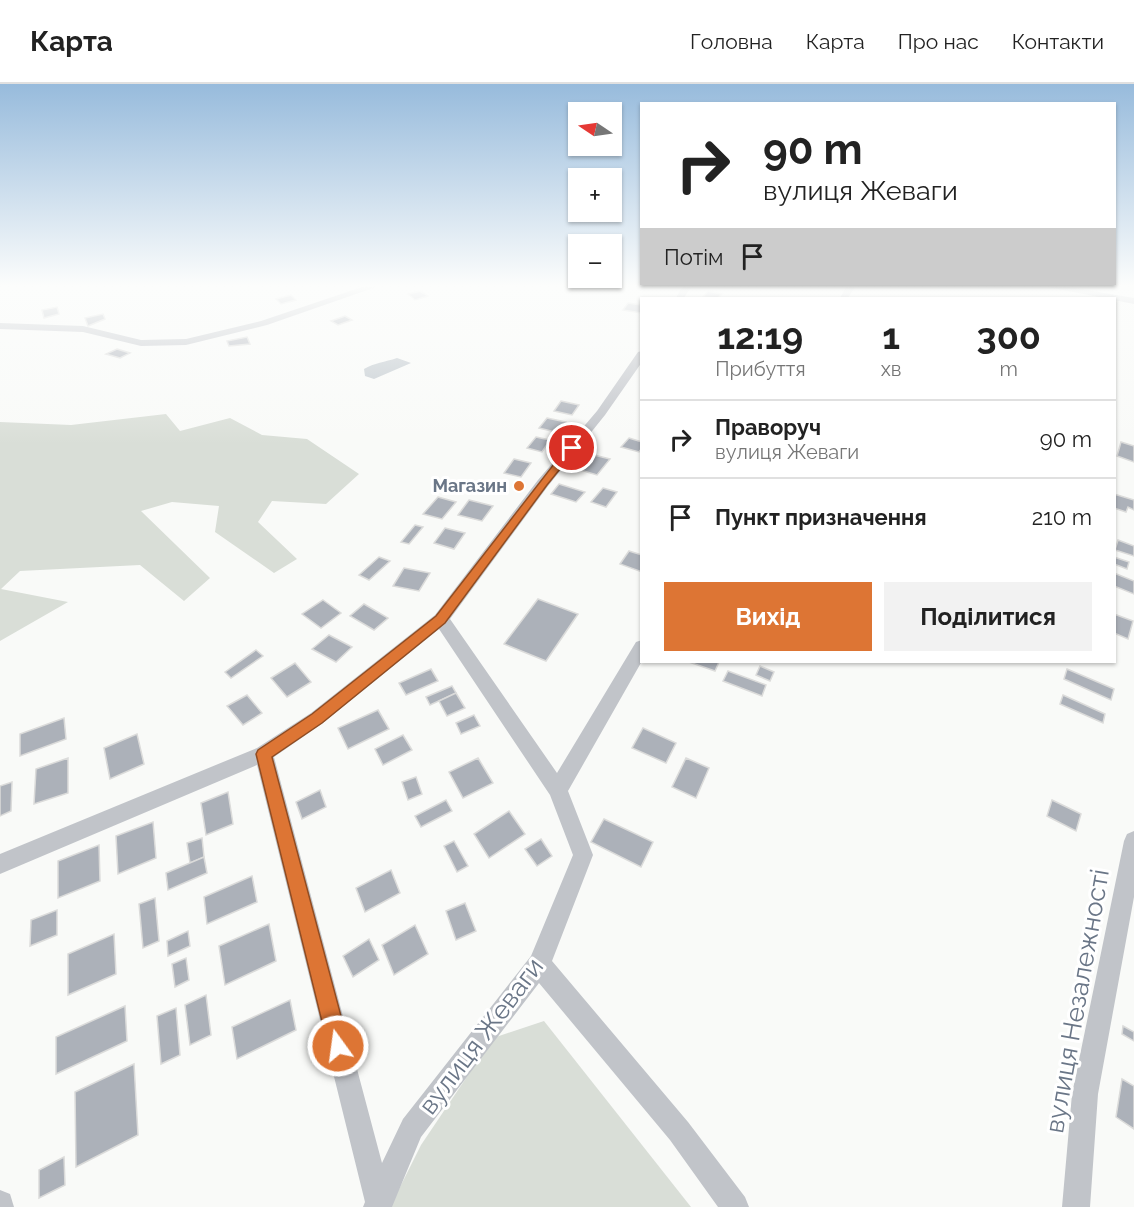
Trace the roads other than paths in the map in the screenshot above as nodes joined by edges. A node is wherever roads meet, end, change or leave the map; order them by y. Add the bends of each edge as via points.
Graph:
1 (126, 339) edge
2 (197, 339) edge
3 (640, 357) edge
4 (441, 619) junction
5 (640, 649) edge
6 (264, 754) junction
7 (558, 790) junction
8 (1134, 841) edge
9 (0, 864) edge
10 (539, 964) junction
11 (378, 1205) edge
12 (735, 1207) edge
13 (1076, 1207) edge

1 - 2 street via 141,343
3 - 4 street
4 - 6 street via 317,718
4 - 7 street, вулиця Жеваги
5 - 7 street
6 - 9 street
6 - 11 street, вулиця Жеваги
7 - 10 street, вулиця Жеваги via 583,855
8 - 13 street, вулиця Незалежності via 1085,1094
10 - 11 street, вулиця Жеваги via 412,1128
10 - 12 street via 679,1131

